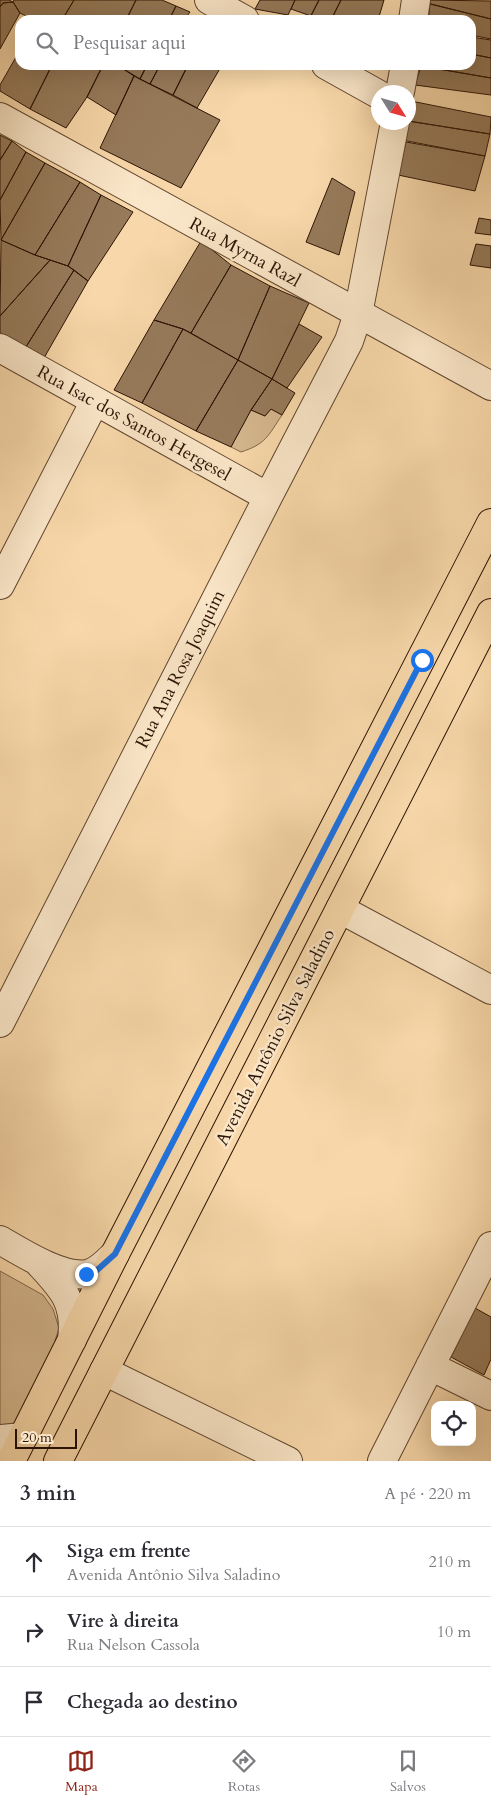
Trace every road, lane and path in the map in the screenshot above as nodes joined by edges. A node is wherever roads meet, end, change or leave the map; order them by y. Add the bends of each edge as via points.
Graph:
1 (209, 0) edge
2 (416, 0) edge
3 (236, 15) edge
4 (414, 15) edge
5 (335, 70) edge
6 (404, 70) edge
7 (401, 85) edge
8 (371, 90) edge
9 (0, 117) edge
10 (393, 130) edge
11 (358, 314) junction
12 (0, 348) edge
13 (491, 386) edge
14 (95, 401) junction
15 (268, 497) junction
16 (491, 522) edge
17 (0, 585) edge
18 (491, 613) edge
19 (340, 910) junction
20 (491, 990) edge
21 (0, 1023) edge
22 (0, 1240) edge
23 (491, 1246) edge
24 (115, 1254) junction
25 (37, 1261) junction
26 (72, 1340) junction
27 (430, 1366) junction
28 (104, 1371) junction
29 (491, 1396) edge
30 (11, 1438) edge
31 (11, 1461) edge
32 (58, 1461) edge
33 (288, 1461) edge
34 (382, 1461) edge

1 - 3 street
2 - 4 street
5 - 8 street
6 - 7 street
9 - 11 street, Rua Myrna Razl
10 - 11 street, Rua Ana Rosa Joaquim
11 - 13 street, Rua Myrna Razl
11 - 15 street, Rua Ana Rosa Joaquim via 349,341
12 - 14 street, Rua Isac dos Santos Hergesel
14 - 15 street, Rua Isac dos Santos Hergesel
14 - 17 street
15 - 21 street, Rua Ana Rosa Joaquim
16 - 24 main road
18 - 19 main road, Avenida Antônio Silva Saladino
19 - 20 street
19 - 28 main road, Avenida Antônio Silva Saladino
22 - 25 street
23 - 27 street
24 - 25 street via 96,1271 86,1274 61,1271
24 - 26 main road
25 - 26 street via 65,1294 74,1324
26 - 30 main road
27 - 29 street
27 - 34 street
28 - 32 main road, Avenida Antônio Silva Saladino
28 - 33 street
30 - 31 main road

